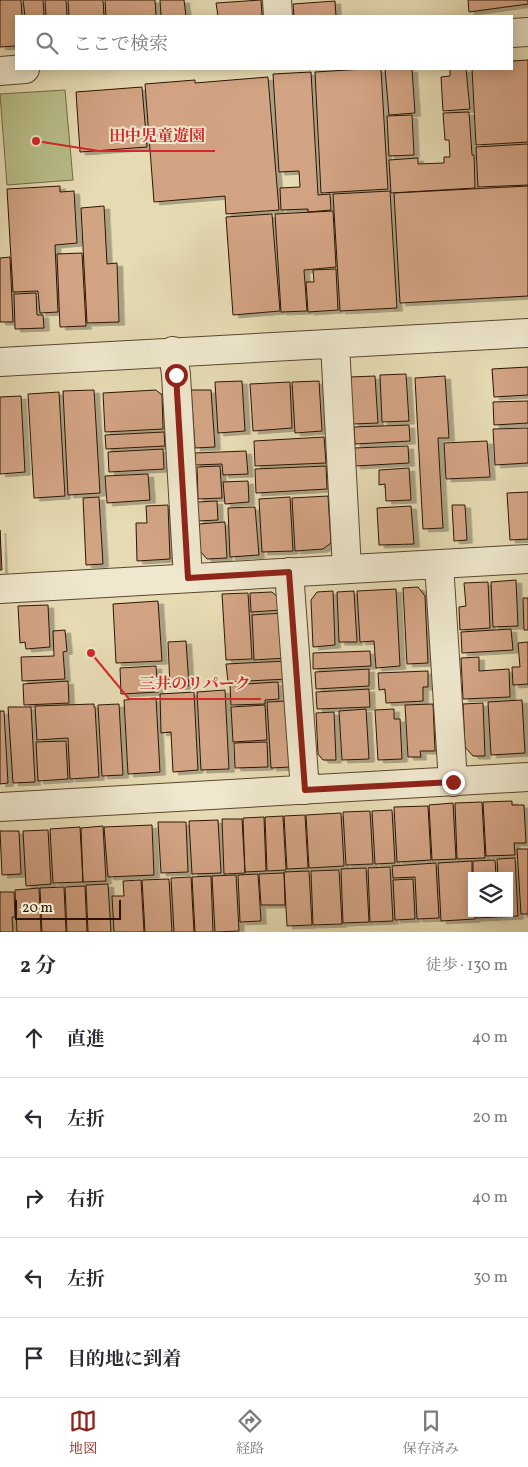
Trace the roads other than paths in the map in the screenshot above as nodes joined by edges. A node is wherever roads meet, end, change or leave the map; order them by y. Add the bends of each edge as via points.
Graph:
1 (277, 0) edge
2 (278, 15) edge
3 (528, 32) edge
4 (513, 33) edge
5 (15, 70) edge
6 (0, 71) edge
7 (528, 333) edge
8 (335, 344) junction
9 (173, 351) junction
10 (0, 362) edge
11 (528, 558) edge
12 (439, 564) junction
13 (347, 569) junction
14 (289, 572) junction
15 (188, 578) junction
16 (0, 589) edge
17 (528, 777) edge
18 (453, 782) junction
19 (305, 790) junction
20 (0, 807) edge

1 - 2 street
3 - 4 street
5 - 6 street
7 - 8 street
8 - 9 street
8 - 13 street
9 - 10 street
9 - 15 street
11 - 12 street
12 - 13 street
12 - 18 street
13 - 14 street
14 - 15 street
14 - 19 street
15 - 16 street
17 - 18 street
18 - 19 street
19 - 20 street

